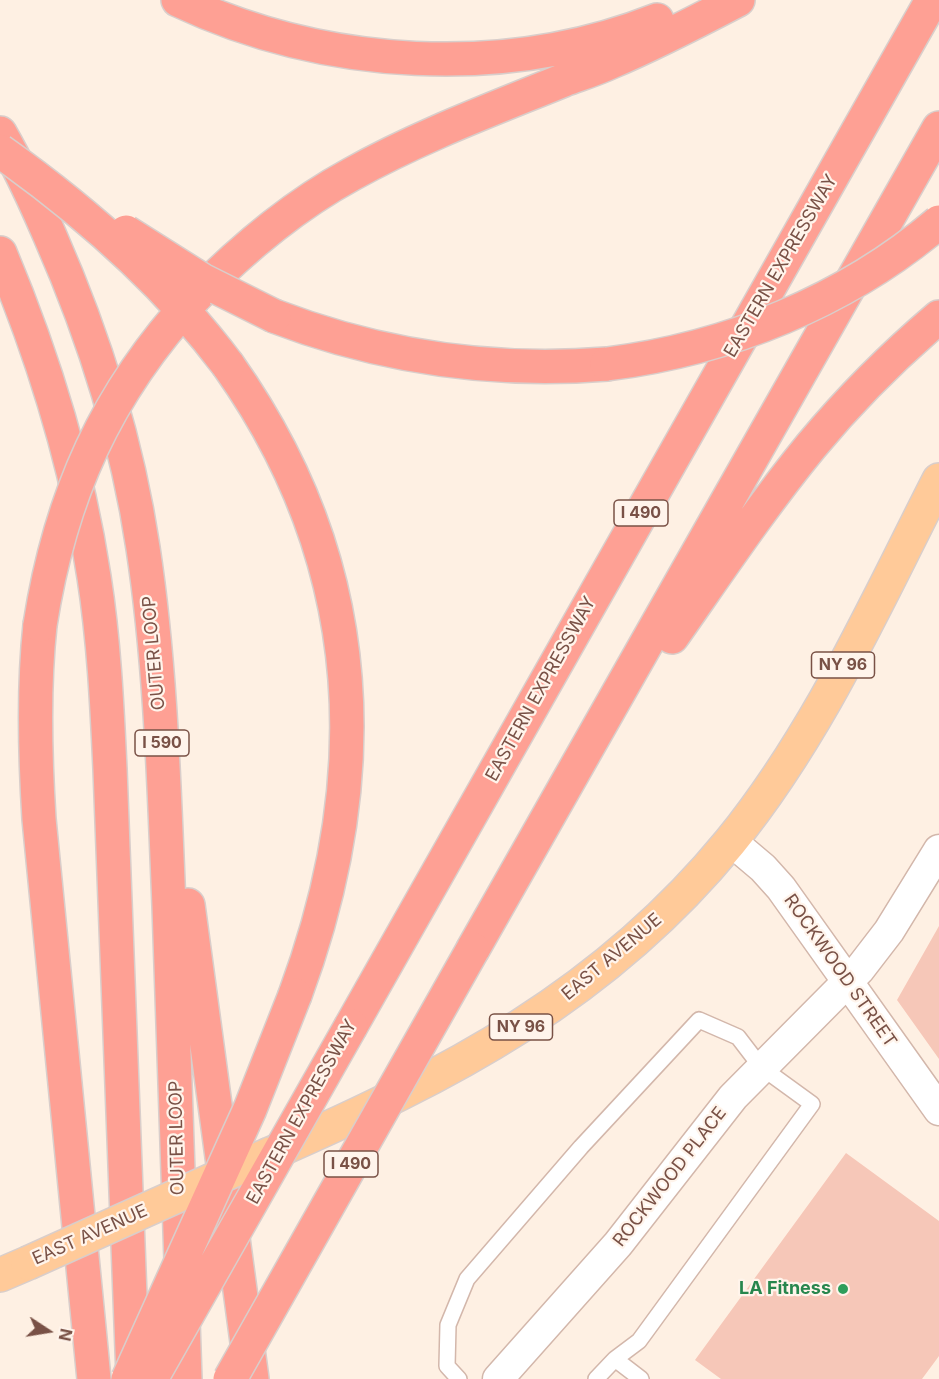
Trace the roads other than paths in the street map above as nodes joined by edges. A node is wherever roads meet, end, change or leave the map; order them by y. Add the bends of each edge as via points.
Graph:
1 (177, 0) edge
2 (703, 0) edge
3 (738, 0) edge
4 (932, 0) edge
5 (939, 128) edge
6 (0, 133) edge
7 (0, 151) edge
8 (33, 174) junction
9 (939, 222) edge
10 (0, 253) edge
11 (939, 317) edge
12 (939, 480) edge
13 (159, 688) junction
14 (566, 785) junction
15 (731, 841) junction
16 (939, 850) edge
17 (848, 982) junction
18 (761, 1067) junction
19 (939, 1110) edge
20 (14, 1269) edge
21 (615, 1359) junction
22 (506, 1376) edge
23 (94, 1379) edge
24 (129, 1379) edge
25 (134, 1379) edge
26 (151, 1379) edge
27 (184, 1379) edge
28 (230, 1379) edge
29 (252, 1379) edge
30 (459, 1379) edge
31 (596, 1379) edge
32 (641, 1379) edge

1 - 2 highway via 229,21 305,42 373,55 422,58 487,57 568,45 638,27
3 - 23 highway, bridge via 610,63 484,111 360,169 312,198 232,261 195,297 142,360 102,426 73,490 52,557 40,625 36,696 38,803
4 - 26 highway, EASTERN EXPRESSWAY / I 490, bridge
5 - 14 highway, I 490
6 - 13 highway, OUTER LOOP / I 590 via 63,266 111,403 143,547
7 - 8 highway, bridge
8 - 9 highway, bridge via 202,280 274,316 388,351 522,367 608,364 710,344 838,290 877,268
8 - 24 highway, bridge via 90,219 197,325 264,420 315,531 343,653 347,744 342,815 313,942 254,1100
10 - 25 highway, I 590 via 35,343 65,437 86,529 106,674
11 - 14 highway via 876,374 810,447
12 - 15 main road, EAST AVENUE / NY 96 via 822,704 770,788
13 - 27 highway, OUTER LOOP / I 590
13 - 29 highway
14 - 28 highway, I 490, bridge
15 - 17 street, ROCKWOOD STREET via 772,877
15 - 20 main road, EAST AVENUE / NY 96, bridge via 649,928 532,1020 399,1096
16 - 17 street, ROCKWOOD PLACE via 889,931
17 - 18 street, ROCKWOOD PLACE
17 - 19 street, ROCKWOOD STREET
18 - 21 lane via 812,1104 639,1341
18 - 22 street, ROCKWOOD PLACE
18 - 30 lane via 738,1037 699,1020 581,1147 467,1280 448,1324 447,1366
21 - 31 lane
21 - 32 lane

